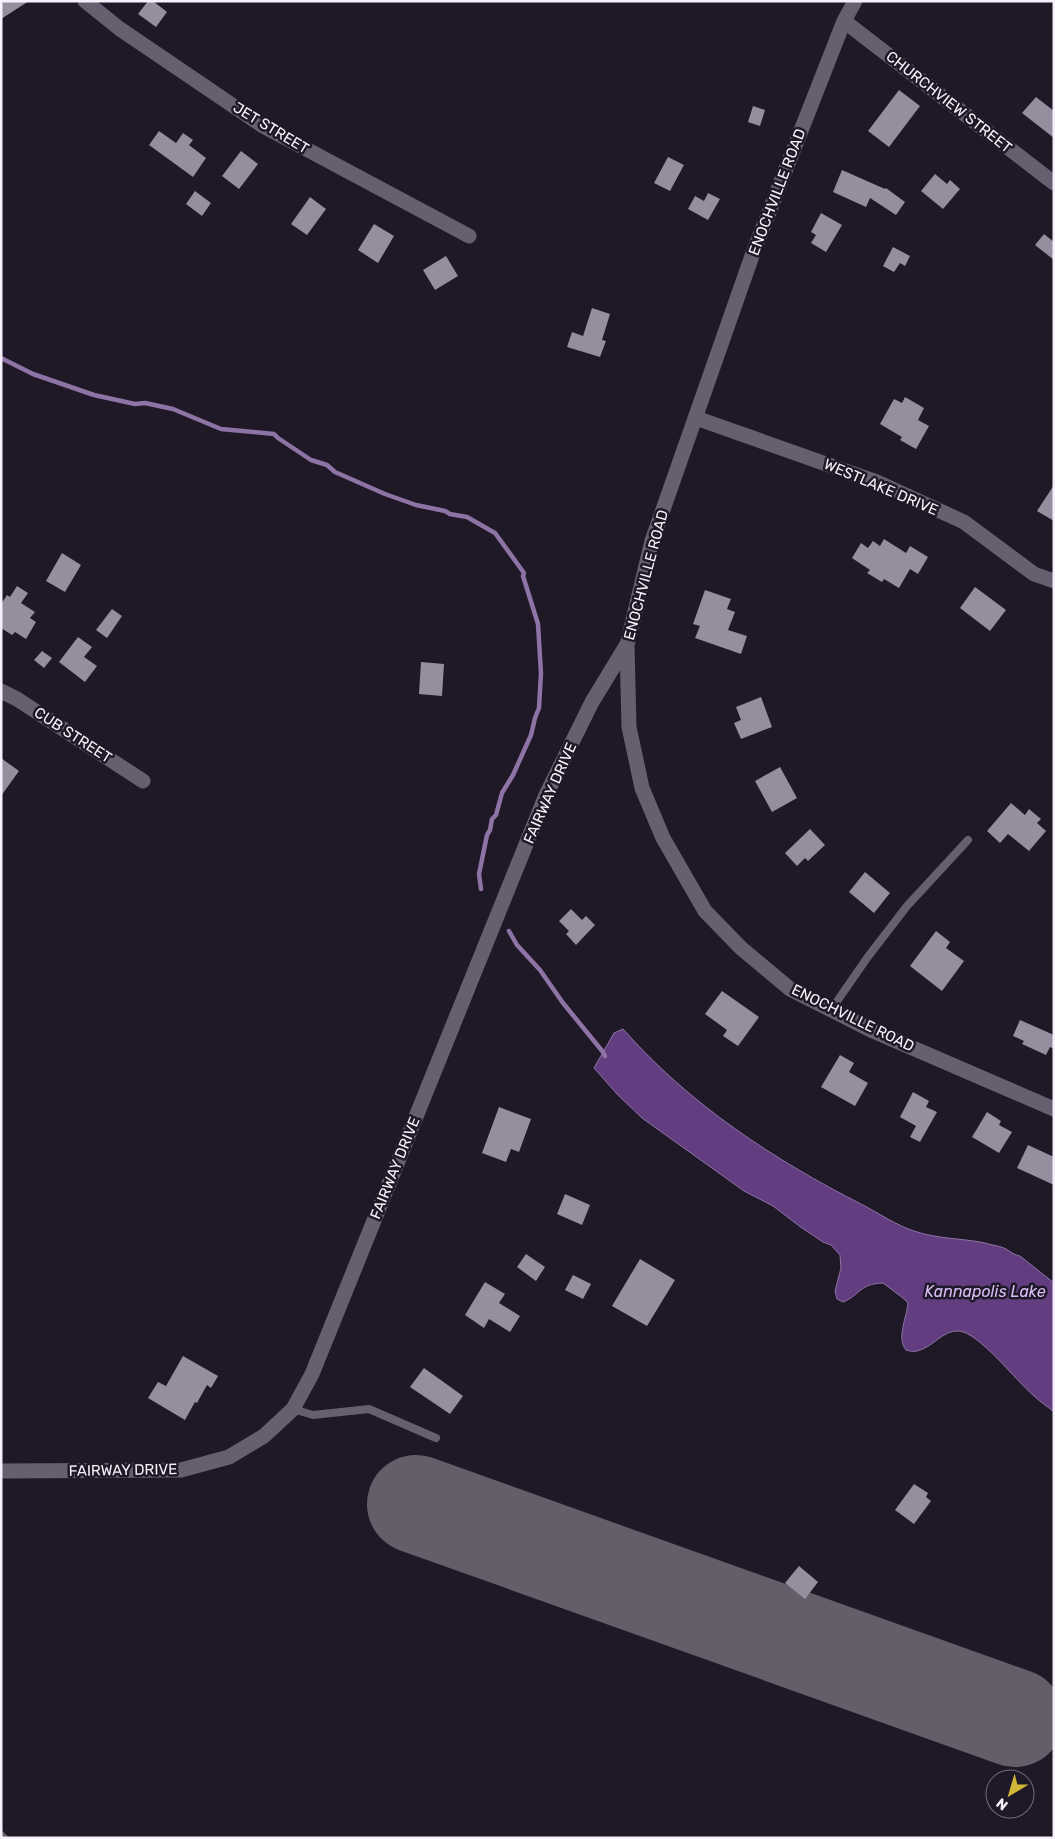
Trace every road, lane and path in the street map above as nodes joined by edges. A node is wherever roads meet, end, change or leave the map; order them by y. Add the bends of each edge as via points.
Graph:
1 (85, 1) edge
2 (855, 1) edge
3 (844, 21) junction
4 (1054, 183) edge
5 (469, 236) dead end
6 (696, 418) junction
7 (1054, 581) edge
8 (626, 645) junction
9 (1, 691) edge
10 (142, 781) dead end
11 (968, 840) dead end
12 (831, 1010) junction
13 (1054, 1109) edge
14 (292, 1409) junction
15 (436, 1438) dead end
16 (1, 1471) edge

1 - 5 street, JET STREET via 120,29 263,126
2 - 3 street, ENOCHVILLE ROAD
3 - 4 street, CHURCHVIEW STREET
3 - 6 street, ENOCHVILLE ROAD via 752,253
6 - 7 street, WESTLAKE DRIVE via 877,482 964,522 1034,574
6 - 8 street, ENOCHVILLE ROAD via 652,541
8 - 12 street, ENOCHVILLE ROAD via 629,727 642,788 663,838 705,911 741,948 790,988
8 - 14 street, FAIRWAY DRIVE via 592,702 546,795 312,1374
9 - 10 street, CUB STREET via 17,698
11 - 12 lane via 907,906
12 - 13 street, ENOCHVILLE ROAD
14 - 15 lane via 313,1415 368,1409
14 - 16 street, FAIRWAY DRIVE via 264,1436 229,1457 182,1470

